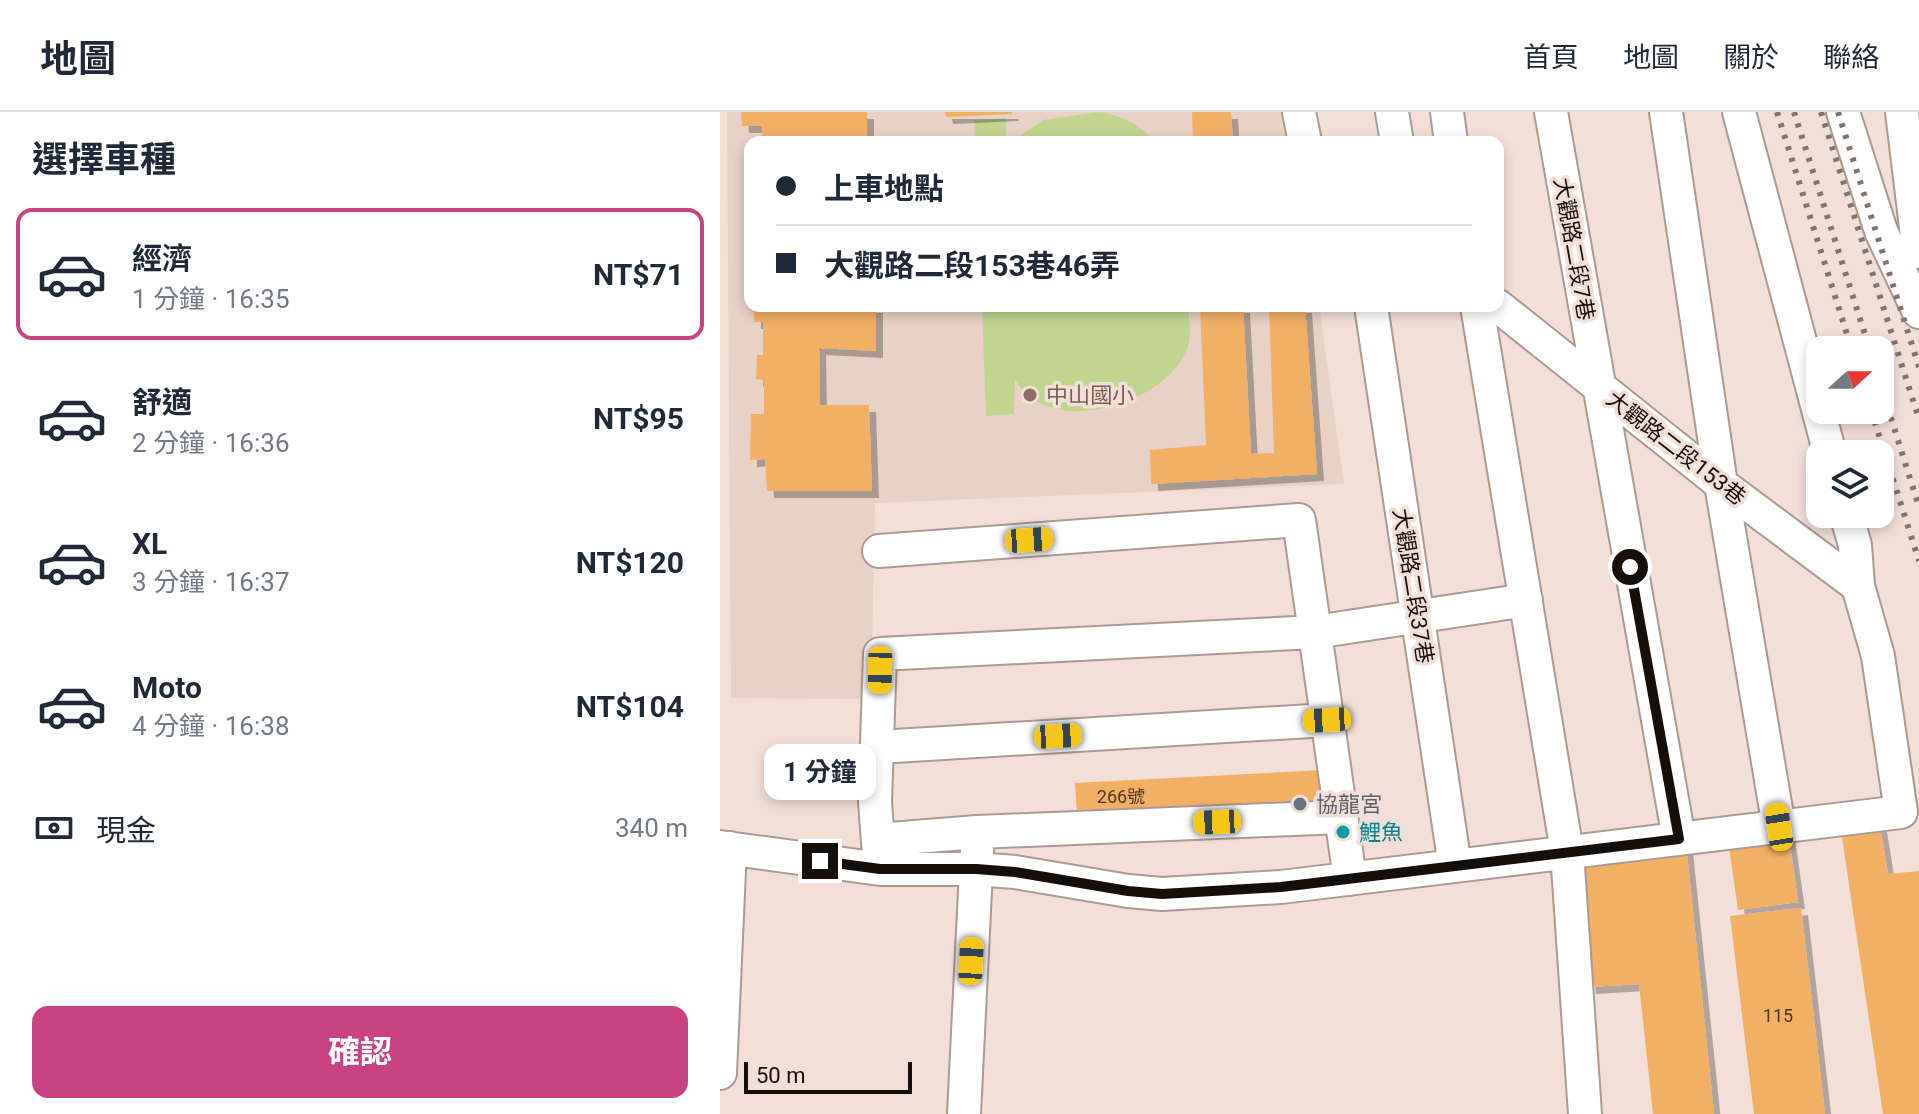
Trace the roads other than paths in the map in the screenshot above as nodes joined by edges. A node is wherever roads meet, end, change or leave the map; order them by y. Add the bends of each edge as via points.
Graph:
1 (1299, 112) edge
2 (1392, 112) edge
3 (1447, 112) edge
4 (1551, 112) edge
5 (1666, 112) edge
6 (1739, 112) edge
7 (1843, 112) edge
8 (1902, 112) edge
9 (1304, 136) edge
10 (1396, 136) edge
11 (1450, 136) edge
12 (1919, 252) edge
13 (1504, 311) edge
14 (1372, 312) edge
15 (1478, 312) edge
16 (1919, 312) edge
17 (1598, 386) junction
18 (1826, 440) edge
19 (1721, 484) junction
20 (1850, 528) edge
21 (879, 551) dead end
22 (1858, 586) junction
23 (1526, 600) junction
24 (1417, 617) junction
25 (1315, 632) junction
26 (1327, 720) junction
27 (878, 747) junction
28 (1341, 817) junction
29 (1779, 827) junction
30 (977, 832) junction
31 (1679, 839) junction
32 (725, 848) edge
33 (1567, 852) junction
34 (879, 855) junction
35 (1455, 866) junction
36 (976, 869) junction
37 (1350, 879) junction
38 (720, 1073) edge
39 (964, 1114) edge
40 (1585, 1114) edge

1 - 9 street
2 - 10 street
3 - 11 street
4 - 17 street, 大觀路二段7巷
5 - 19 street
6 - 18 street
7 - 16 street via 1881,231
8 - 12 street
13 - 17 street, 大觀路二段153巷
14 - 24 street, 大觀路二段37巷
15 - 23 street
17 - 19 street, 大觀路二段153巷
17 - 31 street, 大觀路二段7巷
19 - 22 street, 大觀路二段153巷
19 - 29 street
20 - 22 street
21 - 25 street via 1299,520
22 - 29 street via 1878,656 1901,812
23 - 24 street
23 - 33 street
24 - 25 street
24 - 35 street, 大觀路二段37巷
25 - 26 street
25 - 27 street via 880,654
26 - 27 street
26 - 28 street
27 - 34 street
28 - 30 street
28 - 37 street
29 - 31 street
30 - 34 street
30 - 36 street
31 - 33 street
32 - 34 street
32 - 38 street
33 - 35 street
33 - 40 street
34 - 36 street
35 - 37 street
36 - 37 street via 1162,894
36 - 39 street

